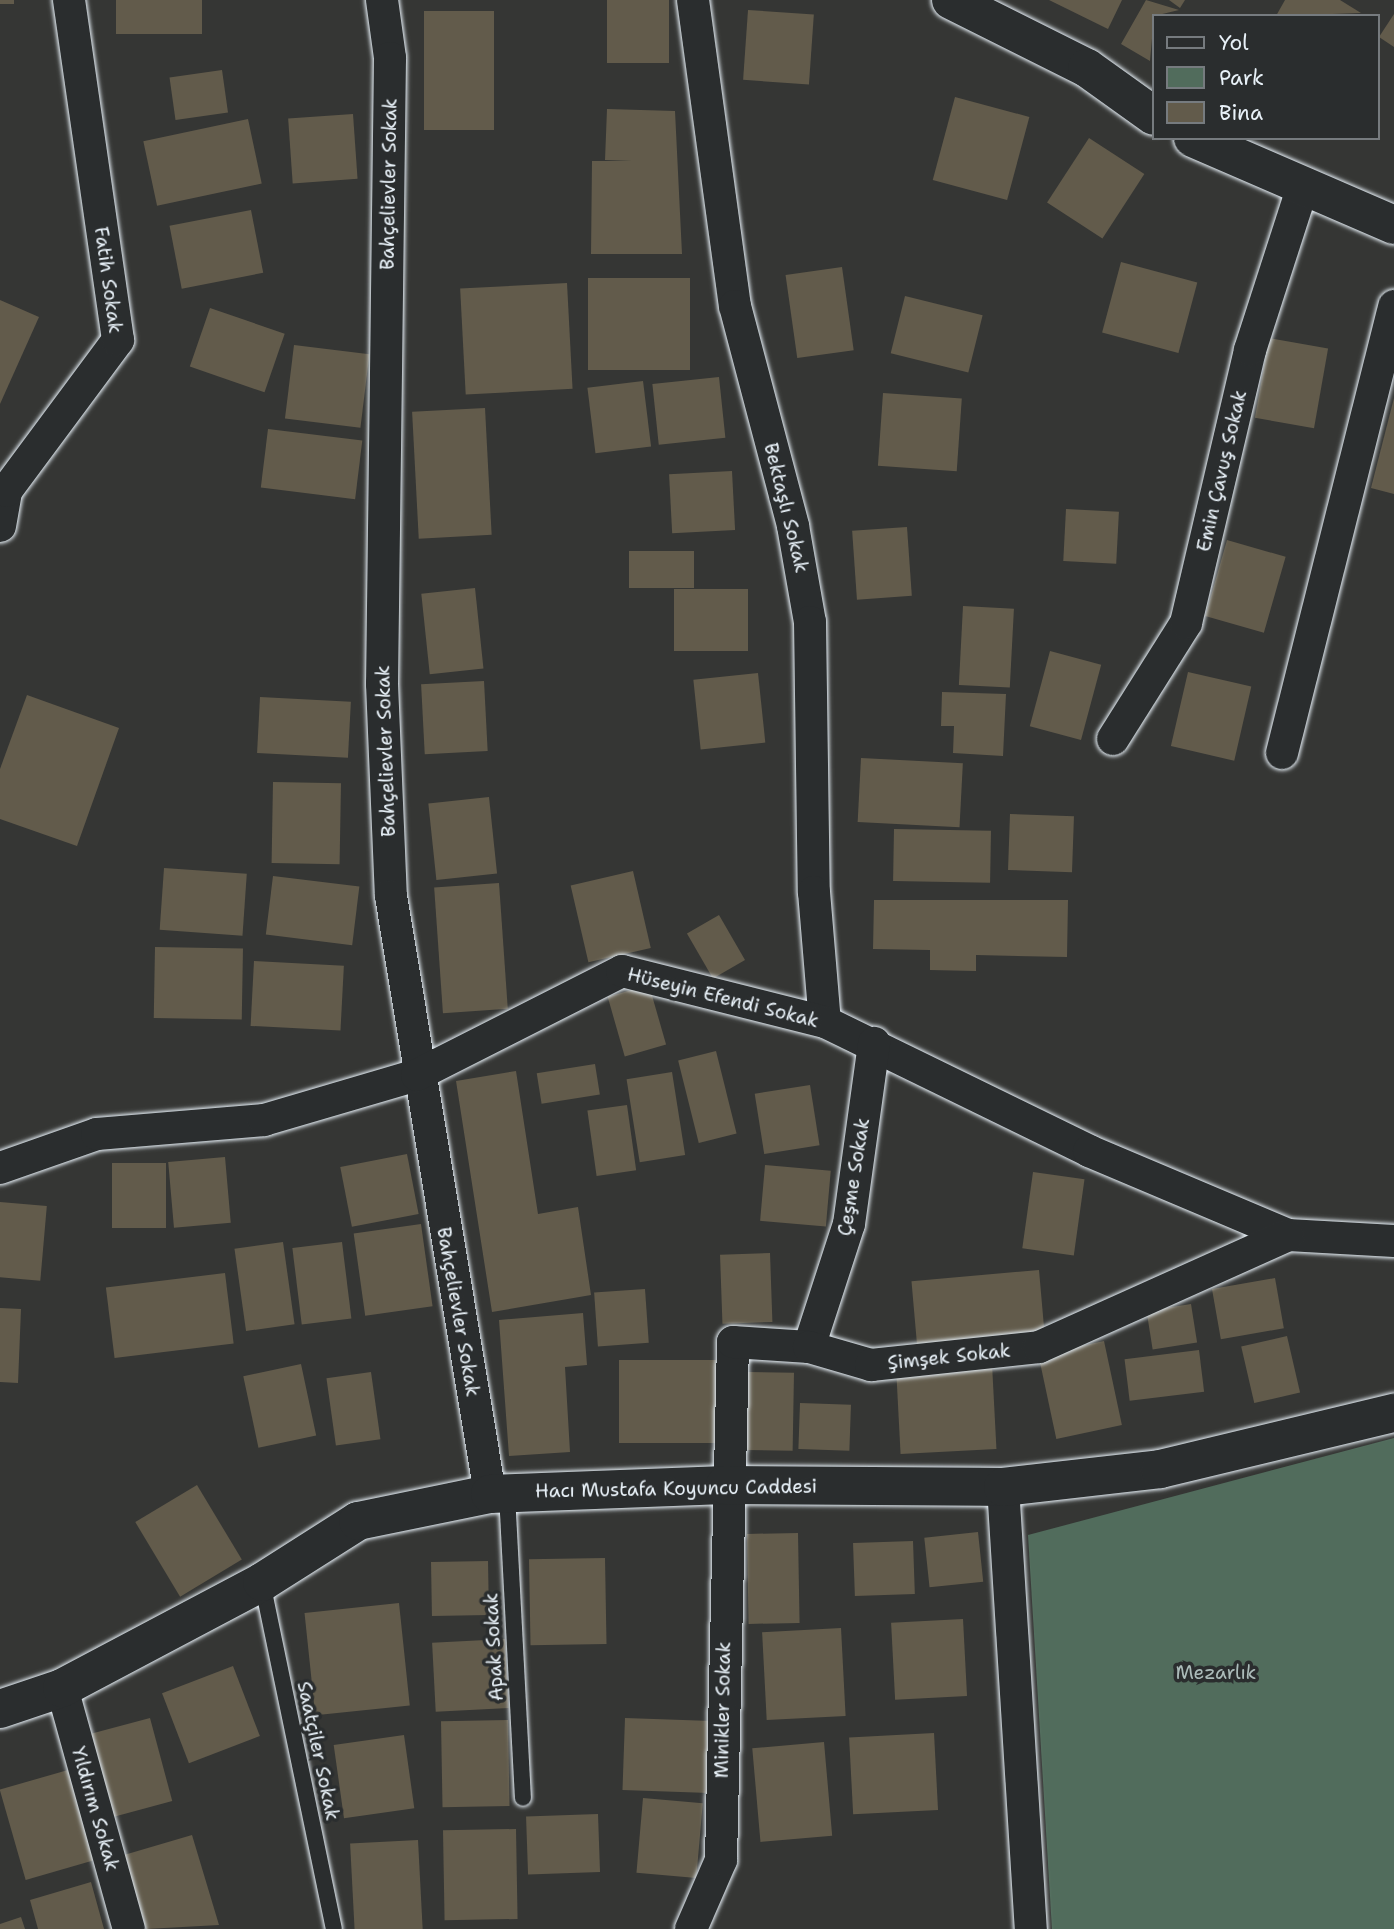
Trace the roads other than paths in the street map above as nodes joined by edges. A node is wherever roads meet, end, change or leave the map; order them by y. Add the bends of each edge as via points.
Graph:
1 (69, 0) edge
2 (382, 0) edge
3 (693, 0) edge
4 (951, 0) edge
5 (1152, 115) edge
6 (1197, 140) edge
7 (1302, 189) junction
8 (1394, 225) edge
9 (1394, 306) edge
10 (3, 492) edge
11 (0, 526) edge
12 (1113, 739) dead end
13 (1282, 753) dead end
14 (825, 1022) junction
15 (874, 1043) junction
16 (417, 1075) junction
17 (0, 1168) edge
18 (1288, 1235) junction
19 (1394, 1241) edge
20 (809, 1348) junction
21 (1394, 1413) edge
22 (725, 1485) junction
23 (1003, 1487) junction
24 (498, 1494) junction
25 (262, 1582) junction
26 (62, 1688) junction
27 (0, 1709) edge
28 (523, 1798) dead end
29 (129, 1929) edge
30 (334, 1929) edge
31 (691, 1929) edge
32 (1031, 1929) edge

1 - 10 street, Fatih Sokak via 118,340
2 - 16 street, Bahçelievler Sokak via 390,58 382,684 391,896
3 - 14 street, Bektaşlı Sokak via 735,306 793,526 810,622 814,892
4 - 5 street via 1087,68
6 - 7 street
7 - 8 street
7 - 12 street, Emin Çavuş Sokak via 1250,350 1186,623
9 - 13 street
10 - 11 street, Fatih Sokak
14 - 15 street, Hüseyin Efendi Sokak
14 - 16 street, Hüseyin Efendi Sokak via 622,971
15 - 18 street, Hüseyin Efendi Sokak via 1089,1151
15 - 20 street, Çeşme Sokak via 849,1224
16 - 17 street, Hüseyin Efendi Sokak via 264,1120 97,1134
16 - 24 street, Bahçelievler Sokak
18 - 19 street, Hüseyin Efendi Sokak
18 - 20 street, Şimşek Sokak via 1039,1346 871,1366
20 - 22 street, Şimşek Sokak via 733,1342
21 - 23 street, Hacı Mustafa Koyuncu Caddesi via 1160,1469
22 - 23 street, Hacı Mustafa Koyuncu Caddesi
22 - 24 street, Hacı Mustafa Koyuncu Caddesi
22 - 31 street, Minikler Sokak via 721,1860
23 - 32 street
24 - 25 street, Hacı Mustafa Koyuncu Caddesi via 358,1521
24 - 28 lane, Apak Sokak
25 - 26 street, Hacı Mustafa Koyuncu Caddesi
25 - 30 lane, Saatçiler Sokak
26 - 27 street, Hacı Mustafa Koyuncu Caddesi
26 - 29 street, Yıldırım Sokak

